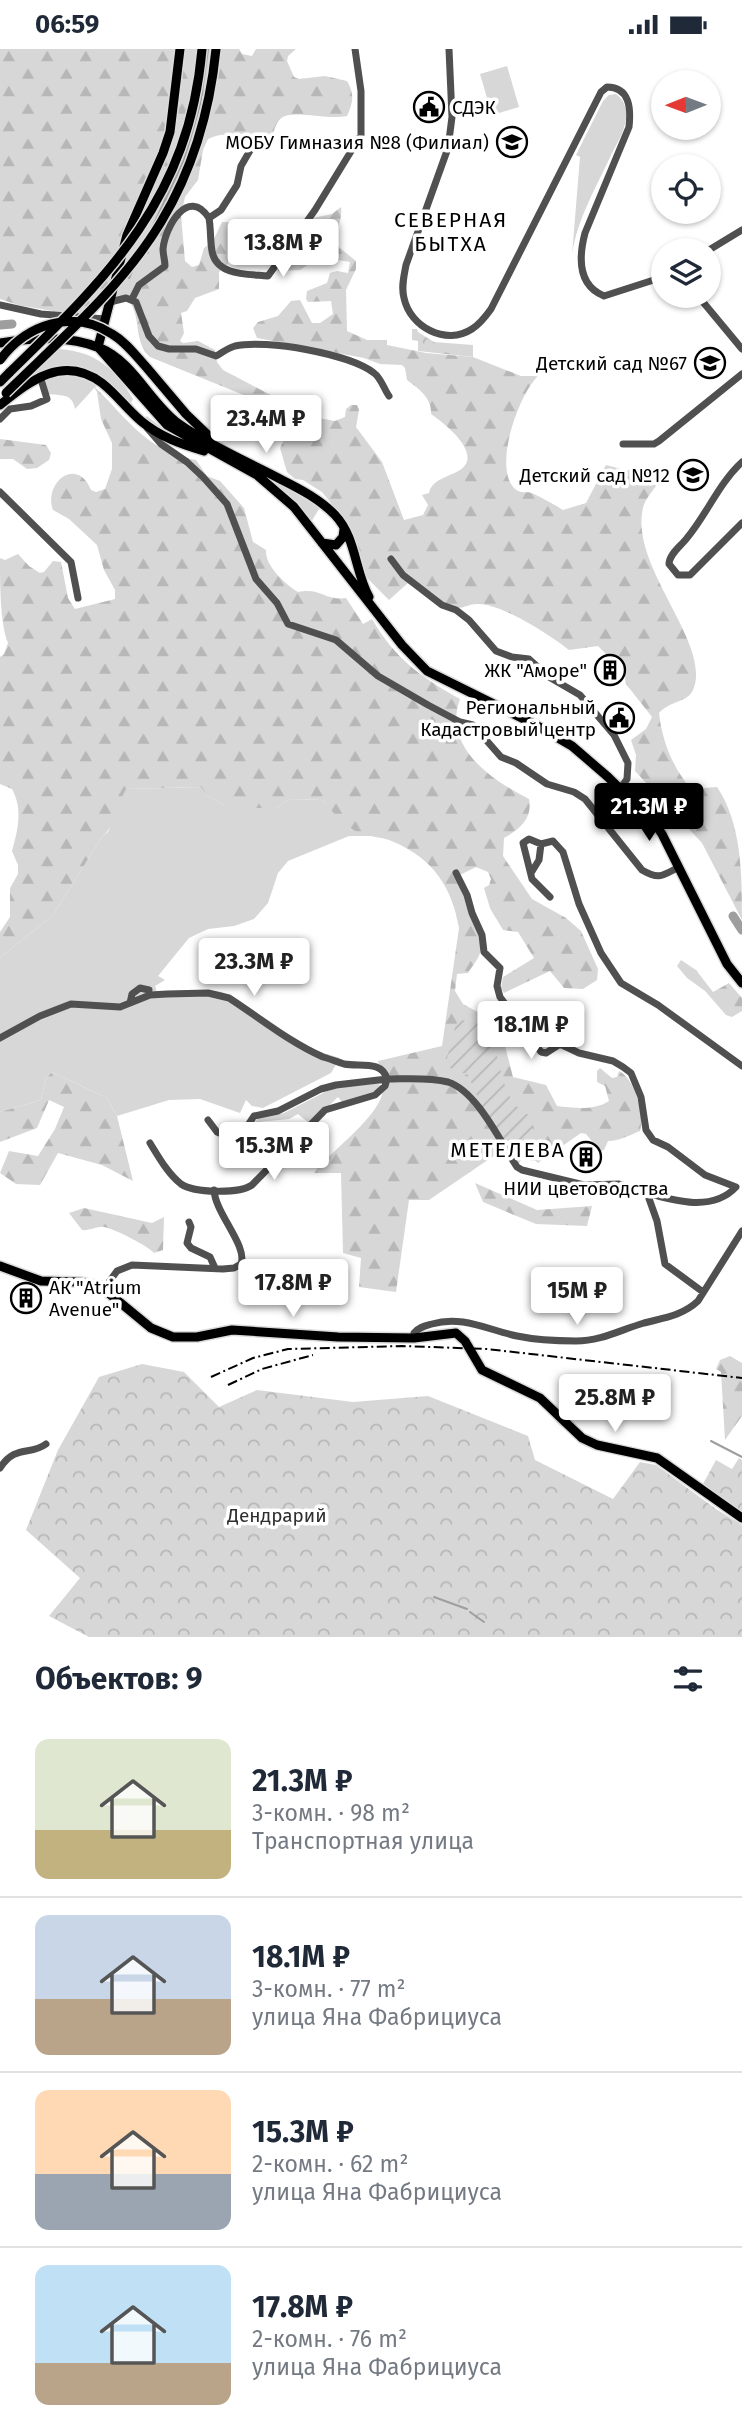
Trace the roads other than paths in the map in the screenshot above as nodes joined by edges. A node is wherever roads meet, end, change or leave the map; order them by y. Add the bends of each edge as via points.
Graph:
1 (180, 49) edge
2 (202, 49) edge
3 (216, 49) edge
4 (355, 49) edge
5 (449, 49) edge
6 (255, 142) dead end
7 (209, 218) junction
8 (742, 230) edge
9 (721, 243) edge
10 (651, 281) edge
11 (132, 299) junction
12 (110, 302) junction
13 (0, 305) edge
14 (708, 308) edge
15 (105, 319) junction
16 (0, 343) edge
17 (98, 347) junction
18 (742, 349) edge
19 (0, 360) edge
20 (742, 374) edge
21 (40, 376) junction
22 (0, 382) edge
23 (389, 396) dead end
24 (2, 399) edge
25 (0, 419) edge
26 (142, 422) junction
27 (623, 444) dead end
28 (225, 453) junction
29 (742, 462) edge
30 (0, 492) edge
31 (742, 523) edge
32 (344, 527) junction
33 (322, 543) junction
34 (391, 559) dead end
35 (78, 597) dead end
36 (376, 611) junction
37 (620, 789) junction
38 (541, 844) junction
39 (679, 867) junction
40 (456, 873) dead end
41 (531, 873) junction
42 (550, 897) dead end
43 (742, 983) edge
44 (0, 1038) edge
45 (742, 1066) edge
46 (387, 1079) junction
47 (208, 1120) dead end
48 (150, 1143) dead end
49 (214, 1190) junction
50 (647, 1193) junction
51 (189, 1222) dead end
52 (742, 1231) edge
53 (0, 1266) edge
54 (215, 1268) junction
55 (104, 1289) junction
56 (703, 1292) junction
57 (414, 1338) junction
58 (46, 1444) dead end
59 (0, 1468) edge
60 (742, 1518) edge

1 - 12 main road via 170,132 127,235
2 - 22 main road, bridge via 196,98 183,146 152,212 115,262
3 - 24 main road, bridge via 195,151 160,223 95,304
4 - 7 street via 361,135 268,276 221,267 213,257
5 - 10 street via 452,117 448,148 403,282 403,297 414,318 427,330 445,335 465,333 481,322 607,87 620,89 626,96 629,127 585,233 582,271 592,288 604,296
6 - 7 street via 241,166 237,185 221,210
7 - 11 street via 195,206 181,210 164,244 165,265 139,285
8 - 9 street
11 - 12 street
11 - 23 street via 149,336 162,348 196,349 216,356 231,347 256,344 329,355 373,372
12 - 15 main road
13 - 15 street via 41,314
14 - 18 street
15 - 17 main road
16 - 17 main road via 54,339
17 - 28 main road via 158,417 177,432
19 - 28 main road, bridge via 28,333 55,322 92,325 114,335
20 - 27 street via 654,444
21 - 24 main road
21 - 25 street via 47,399 12,408
21 - 26 main road via 65,371 96,379
26 - 28 main road via 170,440
26 - 39 street via 227,504 256,579 288,624 336,640 378,676 473,725 501,757 547,784 585,799 642,870 660,877
28 - 32 main road via 324,505
28 - 33 main road via 279,492
29 - 31 street via 672,555 670,564 678,575 690,575
30 - 35 street via 71,562
32 - 33 main road via 339,543
32 - 36 main road
33 - 36 main road
34 - 37 street via 403,575 468,620 496,651 529,659 586,701 614,735 628,763 627,779
36 - 37 main road via 428,671 556,735
37 - 39 main road via 654,824
38 - 41 street via 540,860
38 - 41 street via 528,839 523,843
38 - 45 street via 553,841 561,848 584,916 621,983
39 - 43 main road via 727,964
40 - 50 street via 482,935 484,952 500,968 500,997 541,1052 560,1044 624,1067 641,1097 646,1130 653,1140 705,1175 736,1187 725,1197 698,1203
41 - 42 street
44 - 46 street via 62,1006 120,1007 150,992 208,993 229,998 323,1056 345,1064 379,1067
46 - 47 street via 321,1089 278,1111 254,1116 236,1136 218,1132
46 - 49 street via 375,1095 324,1110 247,1188
46 - 50 street via 443,1081 463,1090 522,1170 584,1185 619,1184
48 - 49 street via 180,1183
49 - 54 street via 216,1206 243,1258 237,1267
50 - 56 street via 665,1263
51 - 54 street via 187,1243 210,1257
52 - 56 street
53 - 55 main road via 41,1281 80,1282
54 - 55 street via 132,1265 117,1271
55 - 57 main road via 151,1328 173,1337 232,1330
56 - 57 street via 693,1305 663,1321 646,1322 594,1340 518,1336 462,1321 421,1327
57 - 60 main road via 456,1333 482,1370 540,1398 582,1438 657,1458
58 - 59 street via 14,1454

